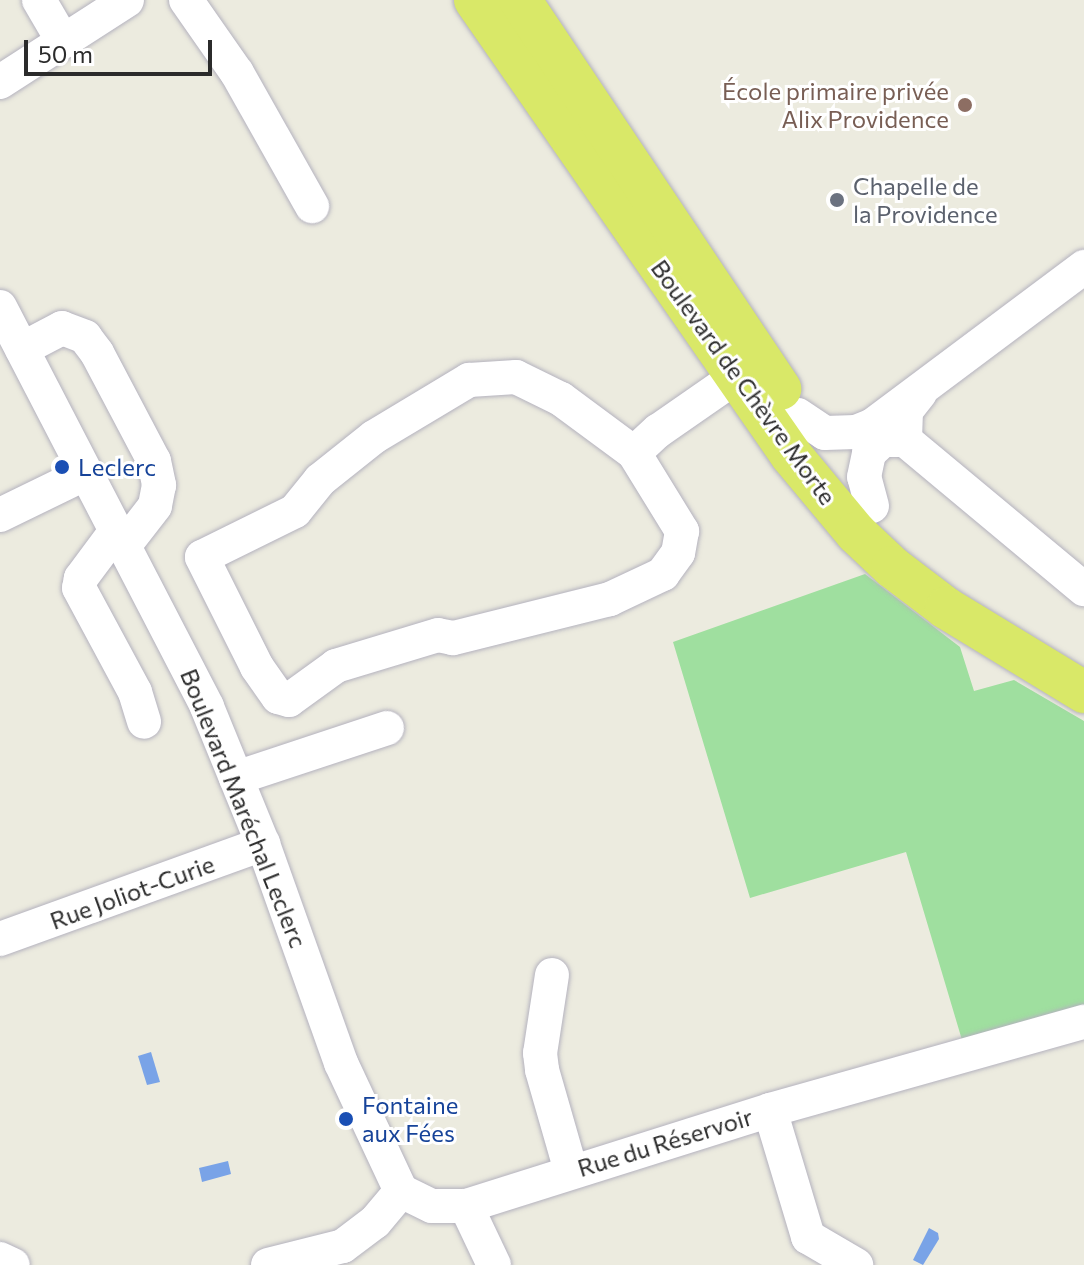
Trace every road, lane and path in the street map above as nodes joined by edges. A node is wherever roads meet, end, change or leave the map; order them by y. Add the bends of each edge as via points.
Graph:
1 (39, 0) edge
2 (127, 0) edge
3 (186, 0) edge
4 (475, 0) edge
5 (520, 0) edge
6 (63, 41) junction
7 (0, 82) edge
8 (312, 206) dead end
9 (1084, 267) edge
10 (0, 307) edge
11 (22, 349) junction
12 (737, 376) junction
13 (921, 392) junction
14 (798, 415) junction
15 (905, 440) junction
16 (634, 453) junction
17 (86, 473) junction
18 (872, 506) junction
19 (0, 515) edge
20 (120, 538) junction
21 (1084, 589) edge
22 (1084, 661) edge
23 (1084, 692) edge
24 (144, 722) dead end
25 (387, 728) dead end
26 (236, 778) junction
27 (263, 844) junction
28 (0, 939) edge
29 (552, 975) dead end
30 (1084, 1022) edge
31 (770, 1110) junction
32 (571, 1171) junction
33 (401, 1191) junction
34 (466, 1206) junction
35 (0, 1259) edge
36 (13, 1265) edge
37 (268, 1265) edge
38 (494, 1265) edge
39 (856, 1265) edge

1 - 6 street
2 - 6 street
3 - 8 street via 237,73
4 - 12 main road, Boulevard de Chèvre Morte
5 - 14 main road, Boulevard de Chèvre Morte
6 - 7 street
9 - 13 street
10 - 11 street, Boulevard Maréchal Leclerc
11 - 17 street, Boulevard Maréchal Leclerc
11 - 20 street via 62,328 85,337 154,461 159,485 155,506
12 - 16 street
12 - 23 main road, Boulevard de Chèvre Morte via 816,486 892,567 965,621
13 - 14 street via 856,432 825,433
13 - 15 street via 906,411
14 - 18 main road, Boulevard de Chèvre Morte
15 - 18 street via 883,440 869,453 864,477
15 - 21 street
16 - 16 street via 682,531 678,553 663,574 610,599 453,638 438,635 336,666 289,700 278,697 257,667 202,557 295,511 320,480 374,437 469,380 516,377 538,386
17 - 19 street
17 - 20 street, Boulevard Maréchal Leclerc
18 - 22 main road, Boulevard de Chèvre Morte via 949,576
20 - 24 street via 81,578 79,588 135,692
20 - 26 street, Boulevard Maréchal Leclerc via 207,707
25 - 26 street
26 - 27 street, Boulevard Maréchal Leclerc
27 - 28 street, Rue Joliot-Curie
27 - 33 street, Boulevard Maréchal Leclerc via 341,1063
29 - 32 street via 540,1053
30 - 31 street, Rue du Réservoir
31 - 32 street, Rue du Réservoir
31 - 39 street via 808,1237
32 - 34 street, Rue du Réservoir
33 - 34 street, Rue du Réservoir via 432,1206
33 - 37 street via 375,1222 343,1246
34 - 38 street
35 - 36 street

